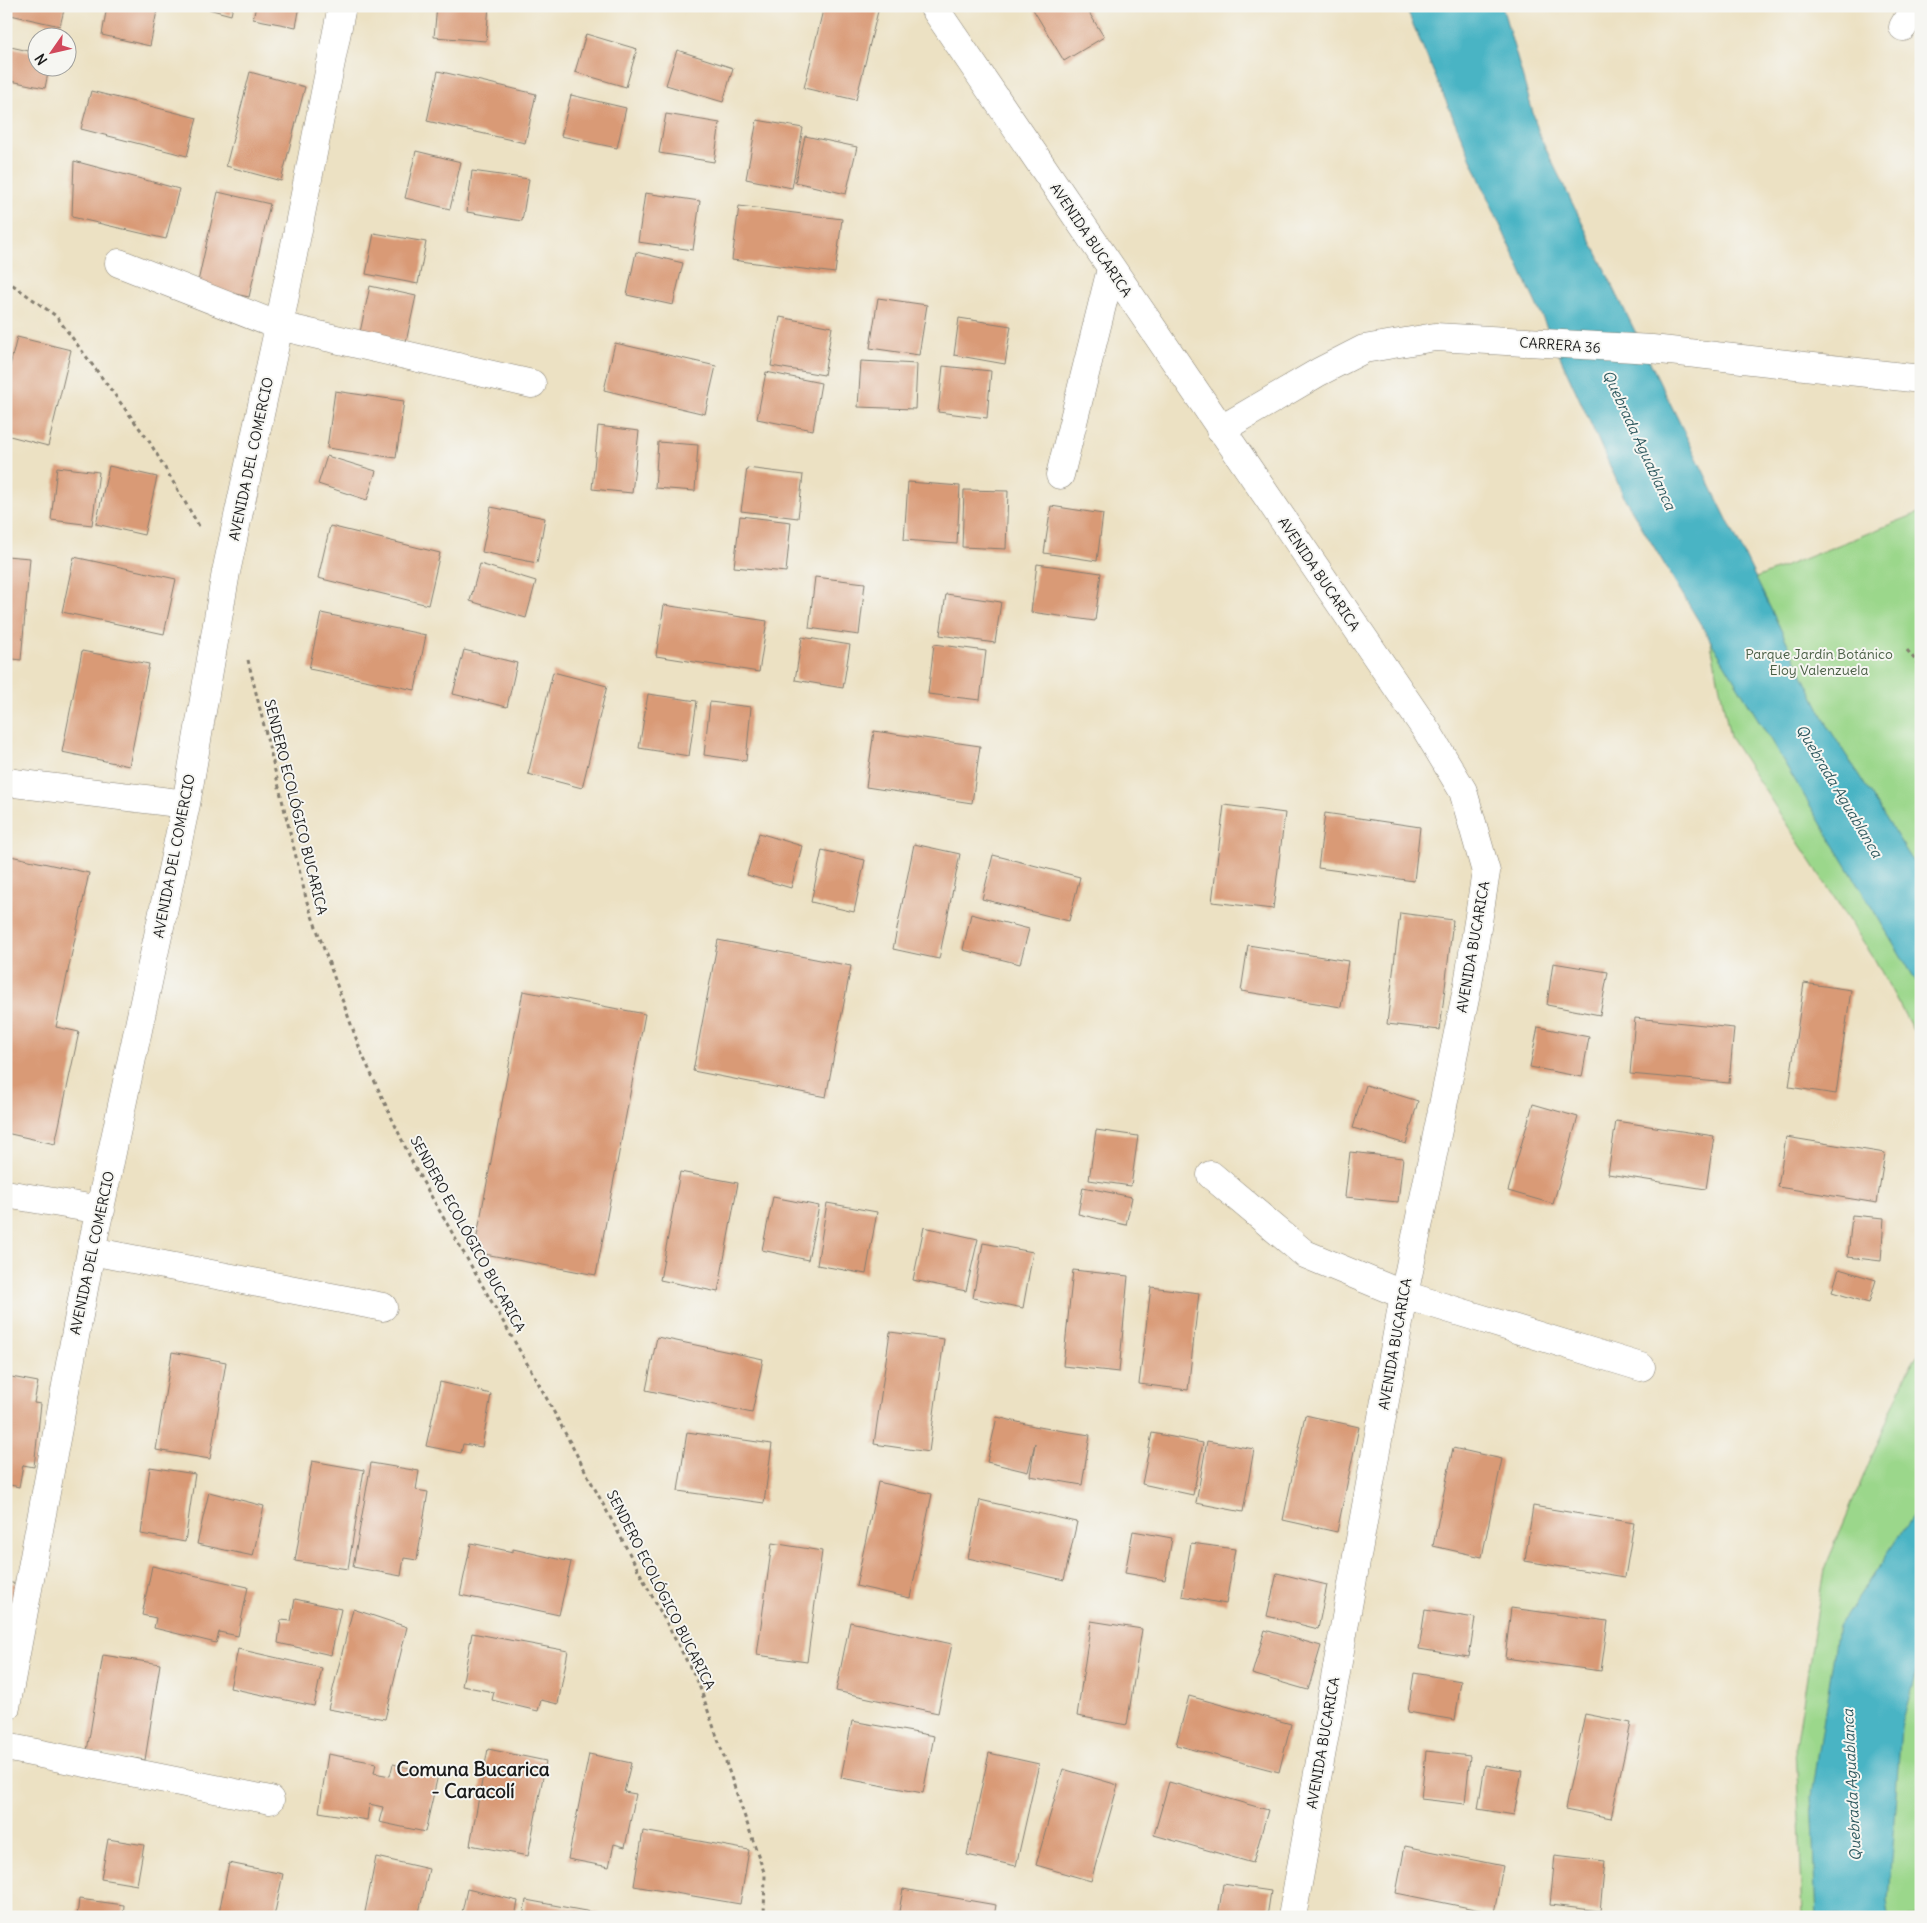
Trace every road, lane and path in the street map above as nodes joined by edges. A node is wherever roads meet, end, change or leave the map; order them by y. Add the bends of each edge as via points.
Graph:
1 (342, 6) edge
2 (933, 6) edge
3 (119, 263) dead end
4 (1111, 269) junction
5 (6, 280) edge
6 (279, 326) junction
7 (1921, 379) edge
8 (532, 384) dead end
9 (1220, 430) junction
10 (1060, 474) dead end
11 (226, 572) junction
12 (1907, 650) dead end
13 (248, 660) dead end
14 (1921, 667) edge
15 (6, 782) edge
16 (186, 804) junction
17 (1211, 1175) dead end
18 (6, 1194) edge
19 (101, 1210) junction
20 (91, 1251) junction
21 (1404, 1295) junction
22 (382, 1307) dead end
23 (1641, 1367) dead end
24 (6, 1707) edge
25 (6, 1747) edge
26 (270, 1800) dead end
27 (764, 1917) edge
28 (1292, 1917) edge

1 - 6 street, AVENIDA DEL COMERCIO
2 - 4 street, AVENIDA BUCARICA
3 - 6 street
4 - 9 street, AVENIDA BUCARICA
4 - 10 street
5 - 11 path via 56,316 149,441
6 - 8 street
6 - 11 street, AVENIDA DEL COMERCIO
7 - 9 street, CARRERA 36 via 1652,350 1435,337 1364,350 1319,372
9 - 21 street, AVENIDA BUCARICA via 1427,731 1463,791 1486,872 1468,984
11 - 16 street, AVENIDA DEL COMERCIO
12 - 14 path
13 - 27 path, SENDERO ECOLÓGICO BUCARICA via 307,902 361,1052 415,1168 540,1386 698,1682 765,1875
15 - 16 street
16 - 19 street, AVENIDA DEL COMERCIO
17 - 21 street via 1305,1254
18 - 19 street
19 - 20 street, AVENIDA DEL COMERCIO
20 - 22 street
20 - 24 street, AVENIDA DEL COMERCIO
21 - 23 street
21 - 28 street, AVENIDA BUCARICA
25 - 26 street

